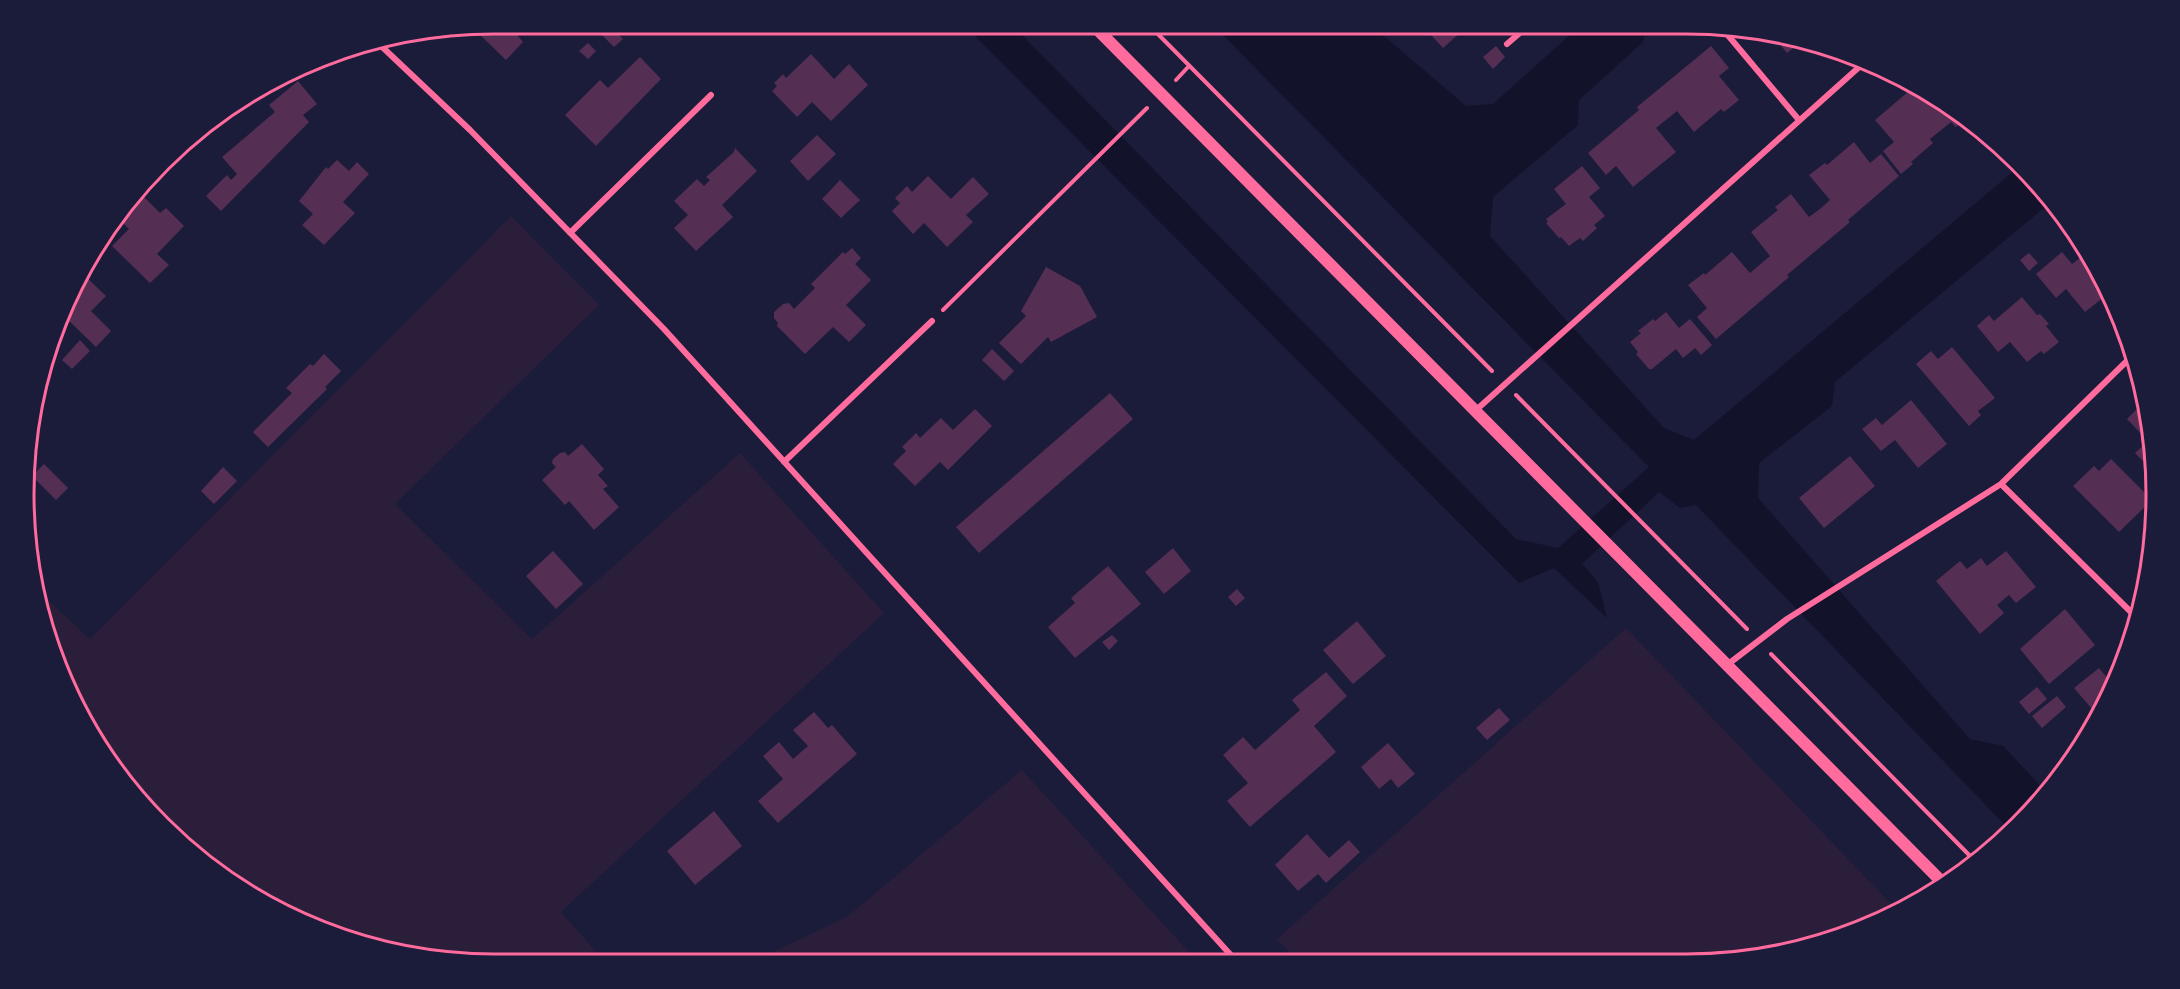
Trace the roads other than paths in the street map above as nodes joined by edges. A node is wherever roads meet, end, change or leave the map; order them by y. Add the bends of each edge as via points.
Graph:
1 (1102, 34) edge
2 (1518, 34) edge
3 (1729, 36) edge
4 (1507, 44) dead end
5 (383, 48) edge
6 (1858, 68) edge
7 (711, 94) dead end
8 (1799, 120) junction
9 (570, 233) junction
10 (932, 321) road end
11 (2126, 363) edge
12 (1475, 411) junction
13 (784, 462) junction
14 (2001, 484) junction
15 (2131, 612) edge
16 (1727, 665) junction
17 (1939, 879) edge
18 (1230, 954) edge

1 - 12 main road
2 - 4 street
3 - 8 street
5 - 9 street
6 - 8 street
7 - 9 street
8 - 12 street
9 - 13 street via 664,329
10 - 13 street
11 - 14 street
12 - 16 main road
13 - 18 street
14 - 15 street
14 - 16 street via 1787,619
16 - 17 main road

